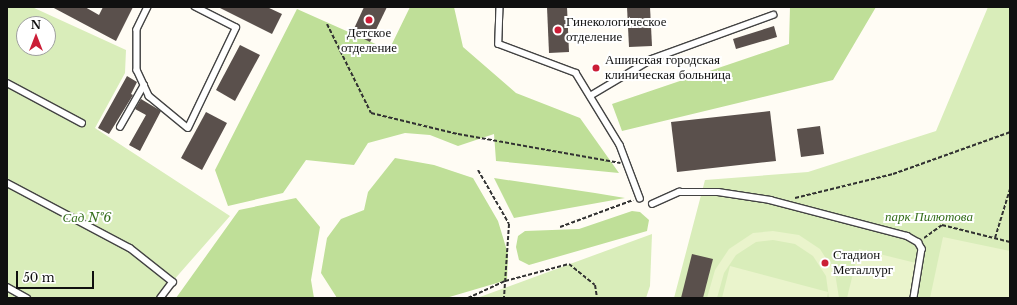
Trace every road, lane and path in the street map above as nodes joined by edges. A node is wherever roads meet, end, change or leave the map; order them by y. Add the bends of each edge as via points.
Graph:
1 (148, 7) edge
2 (195, 7) edge
3 (500, 7) edge
4 (772, 15) dead end
5 (327, 24) dead end
6 (7, 83) edge
7 (144, 85) junction
8 (590, 96) junction
9 (82, 123) dead end
10 (120, 127) dead end
11 (1010, 132) edge
12 (628, 164) junction
13 (478, 170) dead end
14 (7, 183) edge
15 (1010, 189) edge
16 (788, 197) dead end
17 (640, 198) joint
18 (652, 204) dead end
19 (560, 227) dead end
20 (995, 238) junction
21 (918, 242) junction
22 (1010, 242) edge
23 (506, 281) junction
24 (7, 287) edge
25 (27, 298) edge
26 (161, 298) edge
27 (468, 298) edge
28 (504, 298) edge
29 (597, 298) edge
30 (914, 298) edge

1 - 7 lane via 137,30 137,70
2 - 7 lane via 236,28 188,128 148,96
3 - 8 lane via 499,44 576,73
4 - 8 lane via 652,59
5 - 12 path via 371,113 471,137
6 - 9 lane
7 - 10 lane
8 - 12 lane via 620,145
11 - 16 path via 892,174 804,198
12 - 17 lane
13 - 23 path via 509,224
14 - 26 lane via 130,248 173,282
15 - 20 path
17 - 19 path
18 - 21 lane via 679,192 726,193 770,200
20 - 21 path via 942,225
20 - 22 path
21 - 30 lane via 922,249
23 - 27 path
23 - 28 path
23 - 29 path via 569,264 595,285
24 - 25 lane

